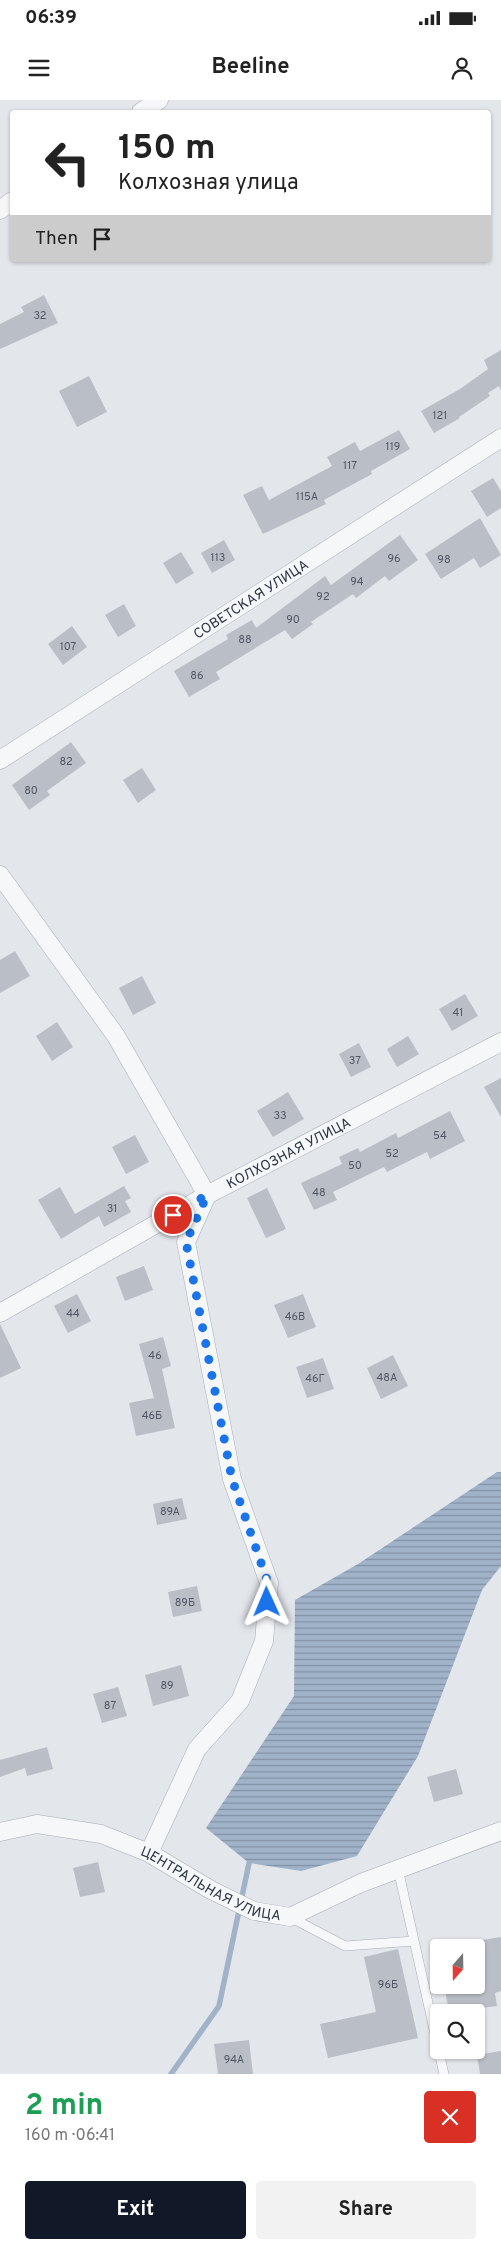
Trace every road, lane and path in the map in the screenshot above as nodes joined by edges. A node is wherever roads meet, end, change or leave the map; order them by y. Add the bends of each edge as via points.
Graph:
1 (159, 100) edge
2 (144, 110) edge
3 (501, 438) edge
4 (0, 760) edge
5 (0, 875) edge
6 (501, 1042) edge
7 (207, 1195) junction
8 (0, 1313) edge
9 (0, 1832) edge
10 (501, 1832) edge
11 (149, 1853) junction
12 (398, 1869) junction
13 (290, 1917) junction
14 (414, 1941) junction
15 (444, 2074) edge

1 - 2 street
3 - 4 street, СОВЕТСКАЯ УЛИЦА
5 - 7 street via 116,1036
6 - 7 street, КОЛХОЗНАЯ УЛИЦА
7 - 8 street, КОЛХОЗНАЯ УЛИЦА
7 - 11 street via 186,1242 232,1479 268,1583 264,1641 240,1701 197,1749
9 - 11 street, ЦЕНТРАЛЬНАЯ УЛИЦА via 36,1824 101,1834
10 - 12 street, ЦЕНТРАЛЬНАЯ УЛИЦА
11 - 13 street, ЦЕНТРАЛЬНАЯ УЛИЦА via 254,1911
12 - 13 street, ЦЕНТРАЛЬНАЯ УЛИЦА
12 - 14 lane
13 - 14 lane via 345,1946
14 - 15 lane

